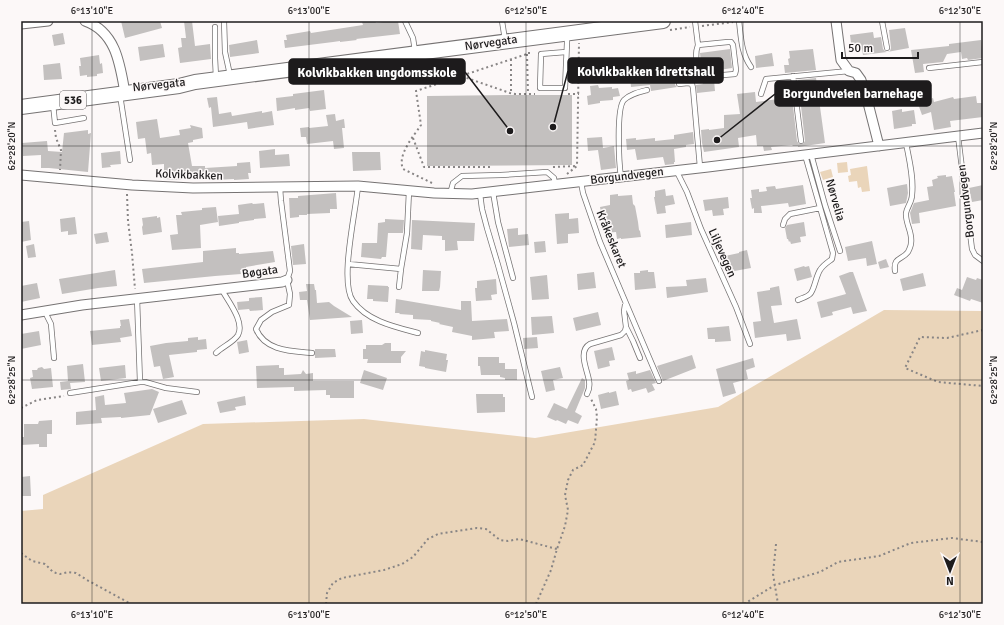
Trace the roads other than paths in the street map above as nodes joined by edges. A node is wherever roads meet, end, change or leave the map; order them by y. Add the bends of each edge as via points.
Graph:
1 (48, 21) edge
2 (85, 21) edge
3 (224, 21) edge
4 (405, 21) edge
5 (502, 21) edge
6 (663, 21) edge
7 (695, 21) edge
8 (739, 21) edge
9 (836, 21) edge
10 (882, 21) edge
11 (21, 24) edge
12 (614, 24) edge
13 (215, 27) dead end
14 (567, 33) junction
15 (505, 41) junction
16 (698, 45) junction
17 (887, 48) dead end
18 (566, 52) junction
19 (415, 53) junction
20 (983, 62) edge
21 (751, 67) dead end
22 (929, 68) dead end
23 (849, 70) junction
24 (793, 76) junction
25 (223, 78) junction
26 (679, 84) dead end
27 (647, 90) dead end
28 (123, 92) junction
29 (761, 94) dead end
30 (52, 100) junction
31 (21, 102) edge
32 (21, 107) edge
33 (84, 118) dead end
34 (983, 133) edge
35 (958, 136) junction
36 (801, 141) dead end
37 (906, 143) junction
38 (879, 146) junction
39 (808, 154) junction
40 (130, 160) dead end
41 (700, 167) junction
42 (676, 170) junction
43 (21, 175) edge
44 (621, 177) junction
45 (581, 182) junction
46 (555, 185) junction
47 (358, 186) junction
48 (280, 188) junction
49 (409, 191) junction
50 (492, 192) junction
51 (450, 194) junction
52 (480, 194) junction
53 (820, 208) junction
54 (783, 225) dead end
55 (840, 251) dead end
56 (983, 261) edge
57 (348, 264) junction
58 (401, 269) junction
59 (895, 272) dead end
60 (513, 278) dead end
61 (288, 280) junction
62 (399, 288) dead end
63 (222, 290) junction
64 (137, 298) junction
65 (798, 300) dead end
66 (626, 303) junction
67 (45, 311) junction
68 (21, 315) edge
69 (626, 327) junction
70 (418, 333) dead end
71 (750, 344) dead end
72 (216, 353) dead end
73 (312, 353) dead end
74 (54, 358) dead end
75 (640, 358) dead end
76 (140, 382) junction
77 (659, 382) dead end
78 (197, 392) dead end
79 (70, 393) road end
80 (587, 394) road end
81 (532, 397) dead end

1 - 11 street
2 - 28 street via 104,32 117,54
3 - 25 lane
4 - 19 lane via 413,38
5 - 15 lane
6 - 12 main road, Nørvegata / 536
7 - 16 lane
8 - 21 lane via 744,54
9 - 23 street via 841,60
10 - 17 lane
12 - 14 main road, Nørvegata / 536
13 - 25 lane via 215,58
14 - 15 main road, Nørvegata / 536
14 - 18 lane
15 - 19 main road, Nørvegata / 536
16 - 16 lane via 696,56 700,77 735,74 731,42
18 - 18 lane via 565,88 540,88 541,54
19 - 25 main road, Nørvegata / 536
20 - 22 lane
23 - 24 lane
23 - 38 street via 856,73 861,80
24 - 29 lane via 766,79
24 - 36 lane
25 - 28 main road, Nørvegata / 536
26 - 41 lane via 692,84
27 - 44 lane via 627,98 620,109
28 - 30 main road, 536
28 - 40 lane, Nørvegata
30 - 31 main road, 536
30 - 32 main road, 536
30 - 33 lane via 55,123
34 - 35 street, Borgundvegen
35 - 37 street, Borgundvegen
35 - 56 lane, Borgundvegen via 972,248 975,255
37 - 38 street, Borgundvegen
37 - 59 lane via 912,193 906,212 911,242 908,252 896,263
38 - 39 street, Borgundvegen
39 - 41 street, Borgundvegen
39 - 53 lane, Nørvelia
39 - 55 lane, Nørvelia
41 - 42 street, Borgundvegen
42 - 44 street, Borgundvegen
42 - 71 lane, Liljevegen
43 - 48 street, Kolvikbakken via 132,185
44 - 45 street, Borgundvegen
45 - 46 street, Borgundvegen
45 - 66 lane, Kråkeskaret via 598,235
46 - 50 street, Borgundvegen
46 - 51 lane via 554,178 547,172 462,176 453,183
47 - 48 street, Kolvikbakken
47 - 49 street, Kolvikbakken
47 - 57 lane
48 - 61 lane via 290,271
49 - 51 street, Kolvikbakken
49 - 58 lane via 407,233
50 - 52 street, Borgundvegen
50 - 60 lane
51 - 52 street, Kolvikbakken
52 - 81 lane
53 - 54 lane, Nørvelia via 790,214
53 - 65 lane, Nørvelia via 833,256 820,270 813,292
57 - 58 lane
57 - 70 lane via 349,290 353,301 360,308 369,316 385,323
58 - 62 lane
61 - 63 street, Bøgata
61 - 73 lane, Bøgata via 289,305 272,312 261,320 256,329 259,337 267,344 286,350
63 - 64 street, Bøgata
63 - 72 lane via 236,313 240,328 238,336
64 - 67 street, Bøgata
64 - 76 lane
66 - 69 lane, Kråkeskaret
66 - 77 lane, Kråkeskaret
67 - 68 street, Bøgata
67 - 74 lane via 51,324
69 - 75 lane, Kråkeskaret
69 - 80 lane via 620,335 590,344 584,349 590,387
76 - 78 lane
76 - 79 lane

